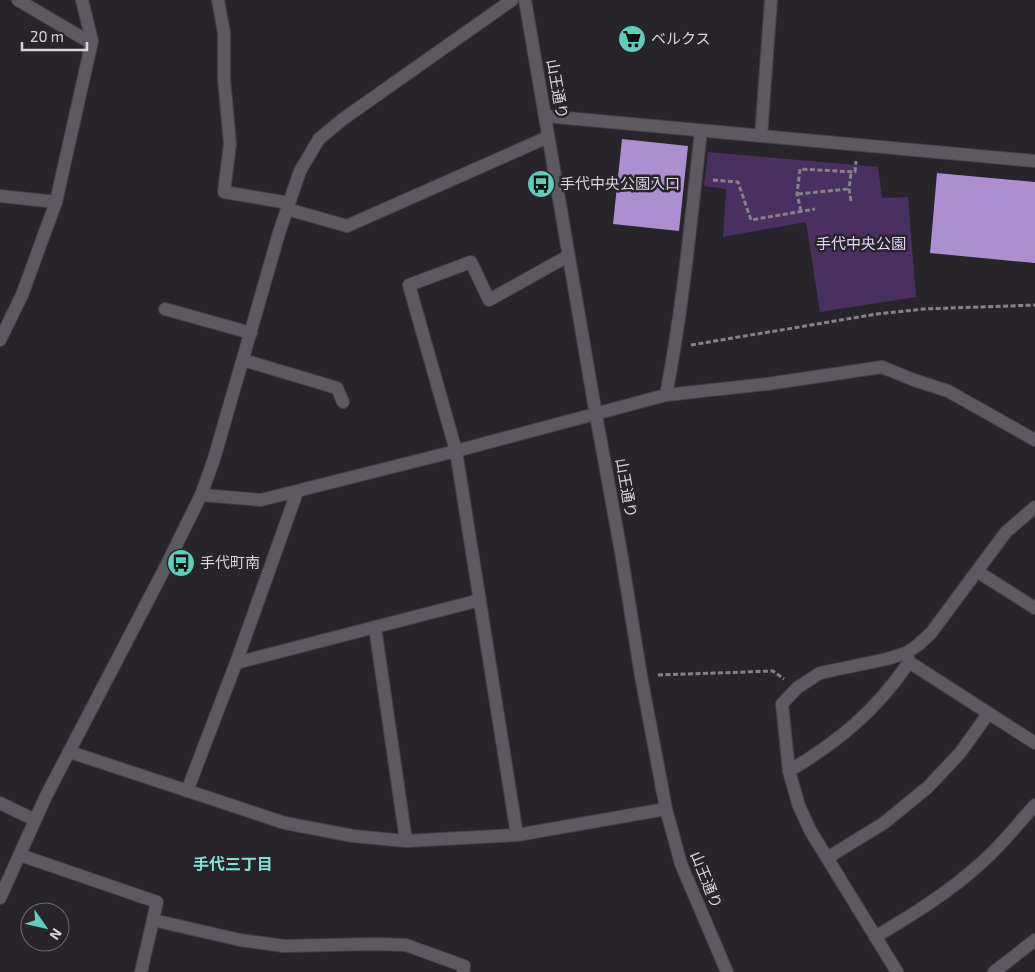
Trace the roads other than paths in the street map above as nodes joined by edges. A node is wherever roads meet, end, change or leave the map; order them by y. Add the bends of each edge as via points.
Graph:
1 (18, 0) edge
2 (82, 0) edge
3 (218, 0) edge
4 (512, 0) edge
5 (525, 0) edge
6 (771, 0) edge
7 (91, 43) junction
8 (545, 116) junction
9 (701, 130) junction
10 (761, 136) junction
11 (548, 137) junction
12 (1035, 161) edge
13 (0, 196) edge
14 (56, 202) junction
15 (288, 206) junction
16 (568, 256) junction
17 (165, 309) dead end
18 (251, 332) junction
19 (0, 340) edge
20 (243, 360) junction
21 (666, 395) junction
22 (343, 402) dead end
23 (596, 415) junction
24 (1035, 440) edge
25 (456, 451) junction
26 (297, 492) junction
27 (201, 495) junction
28 (1035, 507) edge
29 (978, 572) junction
30 (480, 600) junction
31 (1035, 608) edge
32 (375, 627) junction
33 (908, 657) junction
34 (236, 663) junction
35 (988, 714) junction
36 (1035, 743) edge
37 (70, 752) junction
38 (789, 771) junction
39 (187, 791) junction
40 (0, 803) edge
41 (1035, 805) edge
42 (666, 810) junction
43 (35, 820) junction
44 (517, 835) junction
45 (406, 841) junction
46 (20, 855) junction
47 (827, 858) junction
48 (0, 898) edge
49 (153, 920) junction
50 (875, 937) junction
51 (1035, 940) edge
52 (141, 972) edge
53 (463, 972) edge
54 (727, 972) edge
55 (897, 972) edge
56 (994, 972) edge

1 - 7 street
2 - 7 street
3 - 15 street via 224,33 230,144 224,192
4 - 15 street via 319,139 300,171
5 - 8 street, 山王通り
6 - 10 street
7 - 14 street
8 - 9 street
8 - 11 street, 山王通り
9 - 10 street
9 - 21 street via 675,348
10 - 12 street
11 - 15 street via 347,226
11 - 16 street, 山王通り
13 - 14 street
14 - 19 street via 22,295
15 - 18 street
16 - 23 street, 山王通り
16 - 25 street via 489,300 471,262 409,285
17 - 18 street
18 - 20 street
20 - 22 street via 337,388
20 - 27 street
21 - 23 street
21 - 24 street via 882,367 948,391
23 - 25 street
23 - 42 street, 山王通り
25 - 26 street
25 - 30 street
26 - 27 street via 261,500
26 - 34 street
27 - 37 street
28 - 29 street via 1006,532
29 - 31 street
29 - 33 street via 931,634
30 - 32 street
30 - 44 street
32 - 34 street
32 - 45 street
33 - 35 street
33 - 38 street via 892,687 865,717
33 - 38 street via 820,673 796,688 782,704
34 - 39 street
35 - 36 street
35 - 47 street via 960,753 923,791 884,823
37 - 39 street
37 - 43 street
38 - 47 street via 799,806
39 - 45 street via 285,823
40 - 43 street
41 - 50 street via 981,864 918,911
42 - 44 street
42 - 54 street, 山王通り via 681,864
43 - 46 street
44 - 45 street
46 - 48 street
46 - 49 street via 156,902
47 - 50 street
49 - 52 street
49 - 53 street via 240,940 284,946 406,945 464,966
50 - 55 street
51 - 56 street

